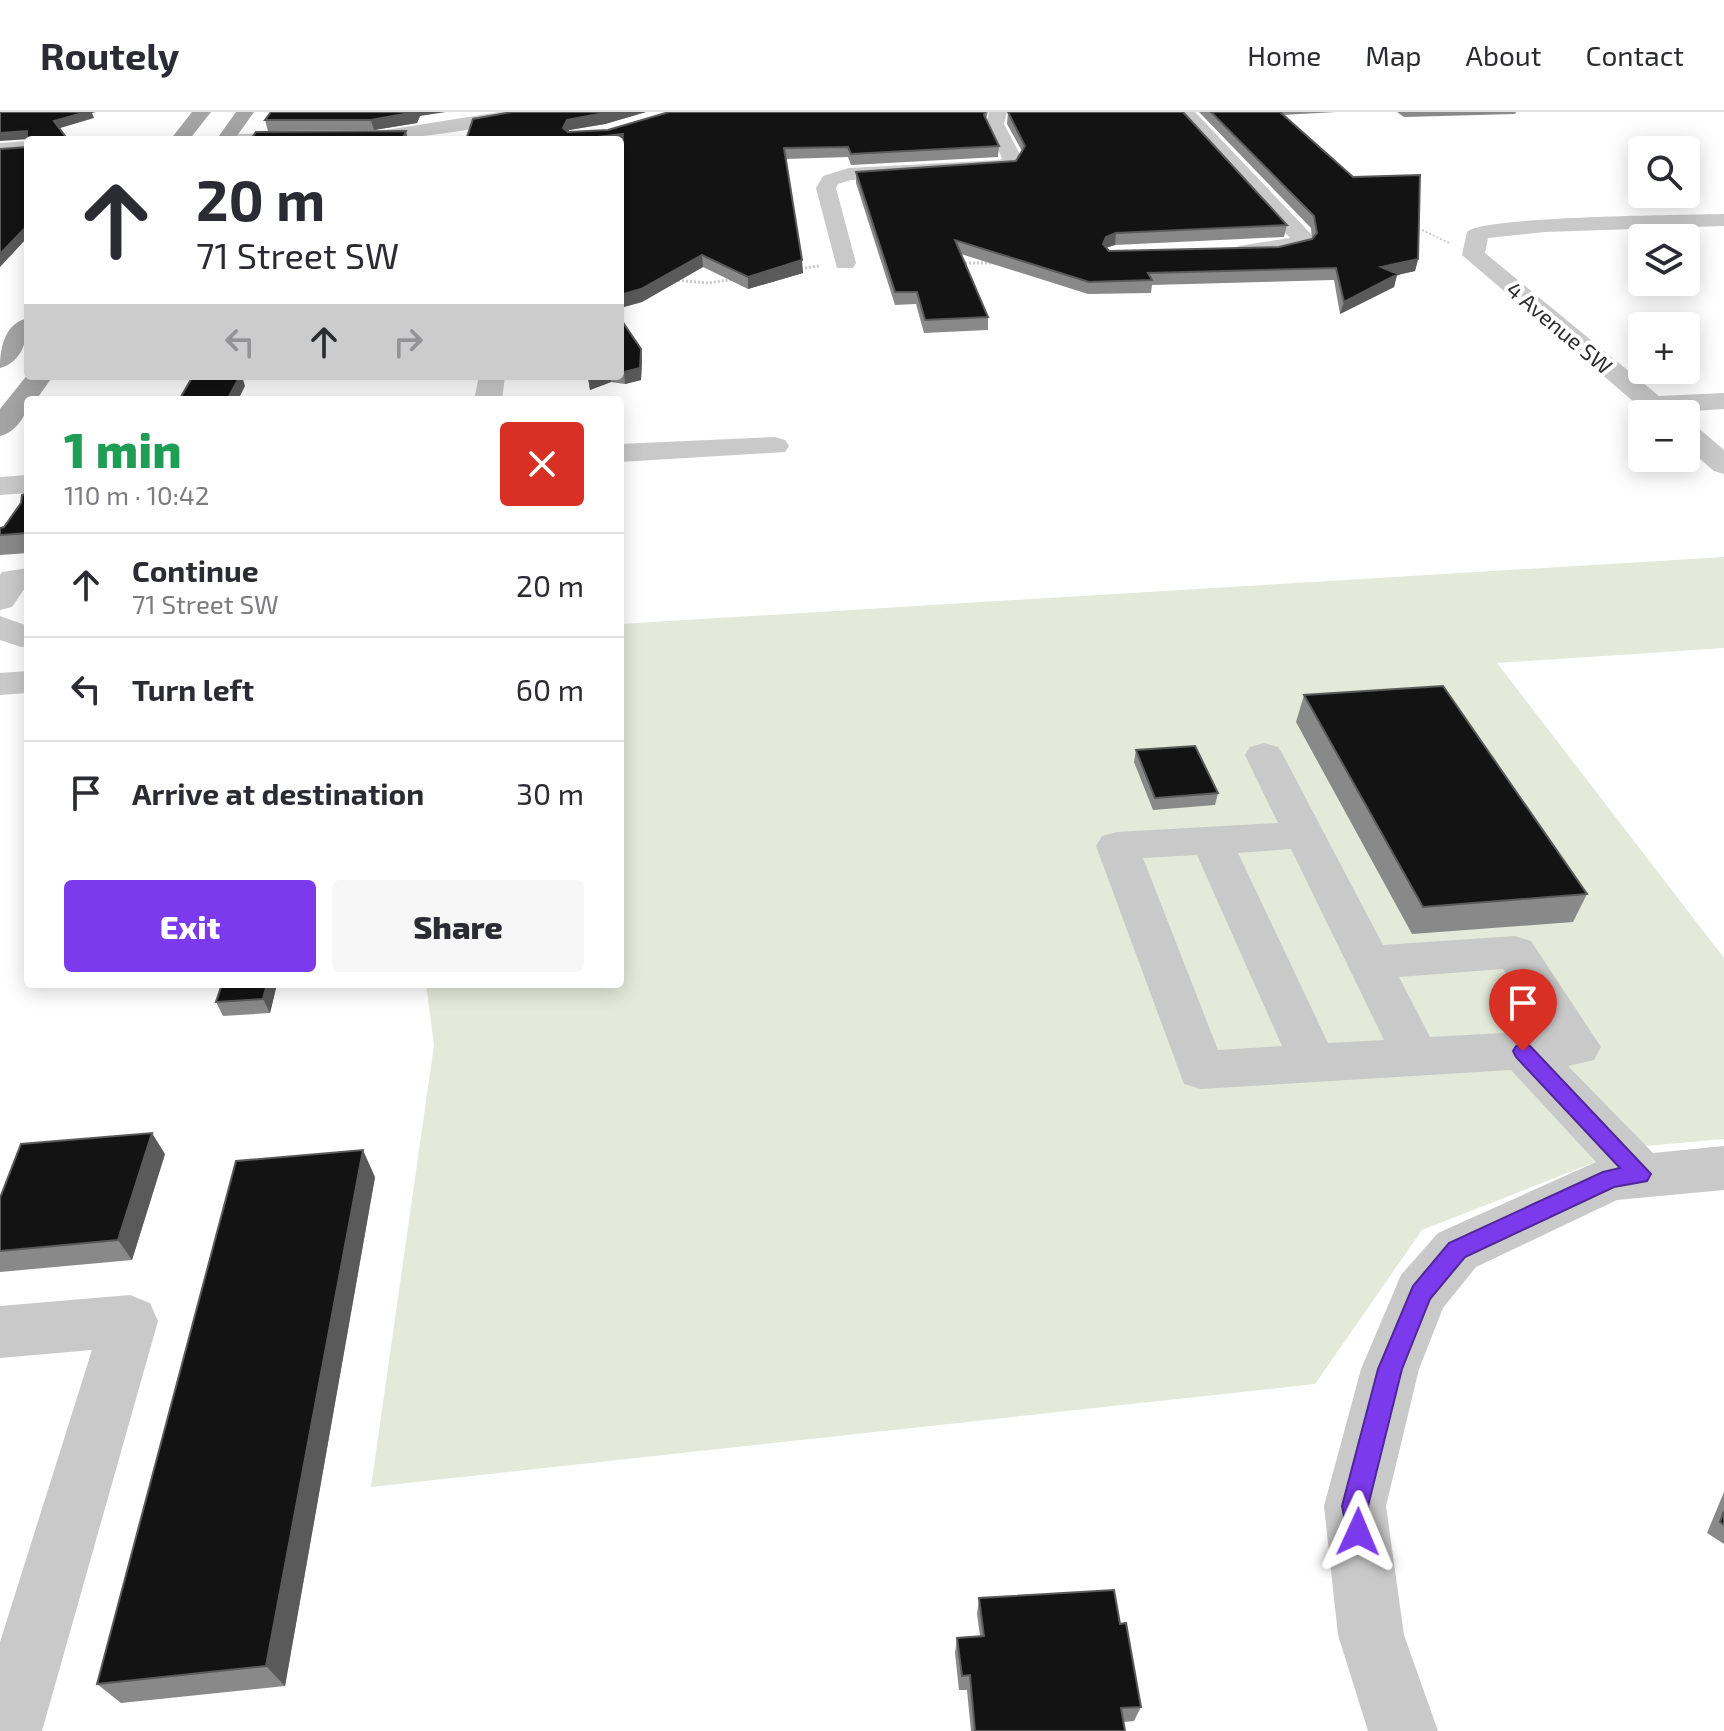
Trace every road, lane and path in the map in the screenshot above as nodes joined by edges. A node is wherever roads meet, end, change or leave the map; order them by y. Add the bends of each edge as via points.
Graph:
1 (202, 112) edge
2 (222, 112) edge
3 (245, 112) edge
4 (998, 112) edge
5 (1185, 112) edge
6 (523, 113) edge
7 (544, 123) edge
8 (182, 136) edge
9 (204, 136) edge
10 (228, 136) edge
11 (410, 136) edge
12 (24, 148) edge
13 (0, 151) edge
14 (24, 154) edge
15 (1724, 220) edge
16 (1407, 230) edge
17 (1476, 244) junction
18 (1220, 252) edge
19 (845, 263) joint
20 (952, 263) edge
21 (996, 263) edge
22 (796, 269) edge
23 (738, 278) edge
24 (664, 279) edge
25 (24, 330) edge
26 (0, 360) edge
27 (37, 380) edge
28 (25, 396) edge
29 (24, 397) edge
30 (1650, 400) edge
31 (1724, 401) edge
32 (1700, 404) edge
33 (0, 428) edge
34 (1700, 444) edge
35 (775, 446) dead end
36 (624, 453) edge
37 (1724, 465) edge
38 (24, 484) edge
39 (0, 486) edge
40 (0, 626) edge
41 (24, 637) edge
42 (24, 682) edge
43 (0, 684) edge
44 (1264, 755) dead end
45 (1305, 835) junction
46 (1211, 840) junction
47 (1369, 963) junction
48 (1523, 1051) junction
49 (1416, 1056) junction
50 (1313, 1062) junction
51 (1724, 1168) edge
52 (1640, 1174) junction
53 (0, 1332) edge
54 (7, 1731) edge
55 (1403, 1731) edge

1 - 8 main road
2 - 9 main road
3 - 10 main road
4 - 19 street via 995,124 1012,158 1006,166 859,174 827,183
5 - 18 street via 1303,239 1298,246
6 - 7 street
6 - 11 street
12 - 13 street
13 - 14 street
15 - 17 street via 1545,226
16 - 17 path
17 - 30 street, 4 Avenue SW
19 - 22 path
20 - 21 path
23 - 24 path via 708,283
25 - 26 main road
27 - 28 main road
29 - 33 main road
31 - 32 street
34 - 37 street
35 - 36 street
38 - 39 street
40 - 41 street
42 - 43 street
44 - 45 street
45 - 46 street
45 - 47 street
46 - 50 street
46 - 50 street via 1117,846 1201,1070
47 - 48 street via 1515,952 1577,1047
47 - 49 street
48 - 49 street
48 - 52 street
49 - 50 street
51 - 52 street
52 - 55 street via 1611,1179 1457,1250 1421,1293 1390,1369 1355,1506 1371,1635
53 - 54 street via 130,1321

